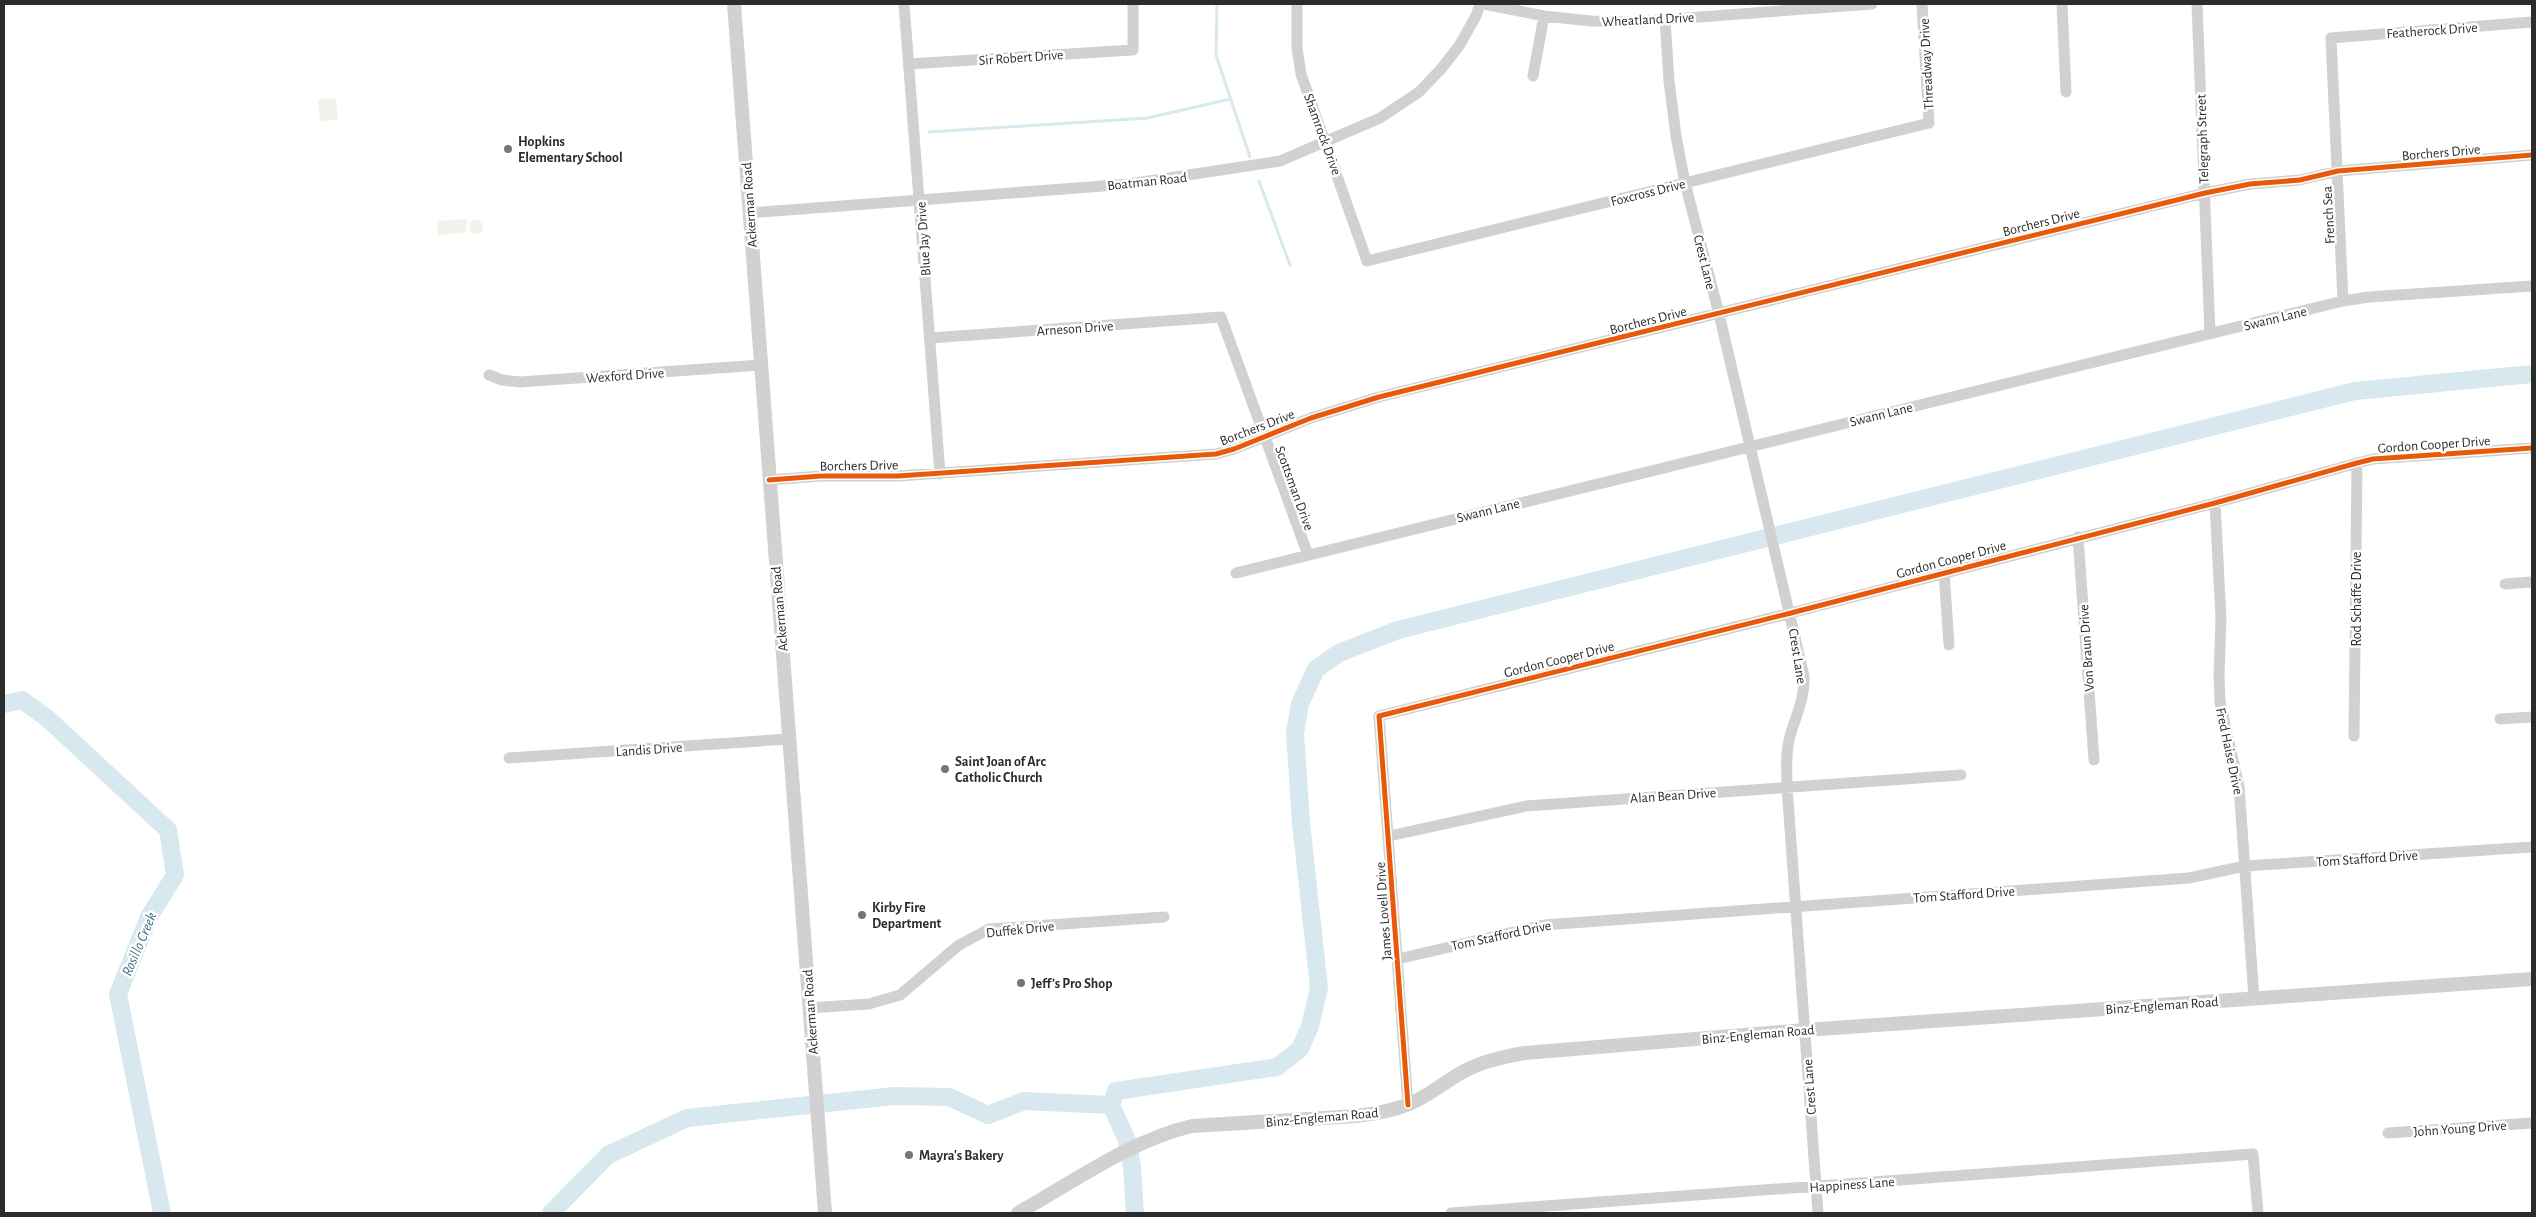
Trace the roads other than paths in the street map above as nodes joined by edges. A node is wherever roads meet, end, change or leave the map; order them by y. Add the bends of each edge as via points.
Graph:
1 (734, 4) edge
2 (904, 4) edge
3 (1133, 4) edge
4 (1297, 4) edge
5 (1480, 4) edge
6 (1484, 4) edge
7 (1872, 4) edge
8 (1922, 4) edge
9 (2062, 4) edge
10 (2197, 4) edge
11 (1544, 16) junction
12 (1665, 19) junction
13 (2532, 22) edge
14 (2331, 38) joint
15 (909, 64) junction
16 (1533, 76) dead end
17 (2066, 92) dead end
18 (1929, 123) joint
19 (1326, 143) junction
20 (2532, 156) edge
21 (2338, 171) junction
22 (1685, 183) junction
23 (2205, 193) junction
24 (920, 200) junction
25 (749, 213) junction
26 (1367, 262) joint
27 (2532, 286) edge
28 (2343, 302) junction
29 (1719, 314) junction
30 (1221, 317) joint
31 (2210, 334) junction
32 (930, 338) junction
33 (761, 365) junction
34 (490, 375) dead end
35 (1264, 436) junction
36 (1750, 446) junction
37 (2532, 448) edge
38 (2357, 463) junction
39 (940, 474) junction
40 (769, 480) junction
41 (2215, 503) junction
42 (2078, 537) junction
43 (1308, 555) junction
44 (1944, 572) junction
45 (1236, 574) dead end
46 (2532, 582) edge
47 (2505, 584) dead end
48 (1791, 613) junction
49 (1949, 645) dead end
50 (1379, 716) joint
51 (2532, 716) edge
52 (2500, 719) dead end
53 (2354, 736) dead end
54 (789, 740) junction
55 (509, 758) dead end
56 (2094, 760) dead end
57 (1961, 775) dead end
58 (1787, 787) junction
59 (1389, 836) junction
60 (2532, 847) edge
61 (2245, 866) junction
62 (1797, 906) junction
63 (1164, 917) dead end
64 (1398, 959) junction
65 (2532, 979) edge
66 (2254, 999) junction
67 (809, 1008) junction
68 (1805, 1030) junction
69 (1408, 1105) junction
70 (2532, 1123) edge
71 (2388, 1133) dead end
72 (1816, 1186) junction
73 (825, 1213) edge
74 (1018, 1213) edge
75 (1451, 1213) edge
76 (1818, 1213) edge
77 (2258, 1213) edge

1 - 25 street, Ackerman Road
2 - 15 street, Blue Jay Drive
3 - 15 street, Sir Robert Drive via 1133,50
4 - 19 street, Shamrock Drive via 1298,60
5 - 19 street, Boatman Road via 1459,46 1419,92 1380,118
6 - 11 street, Wheatland Drive
7 - 12 street, Wheatland Drive
8 - 18 street, Threadway Drive
9 - 17 street
10 - 23 street, Telegraph Street
11 - 12 street, Wheatland Drive via 1591,21
11 - 16 street
12 - 22 street, Crest Lane via 1669,81
13 - 14 street, Featherock Drive
14 - 21 street, French Sea
15 - 24 street, Blue Jay Drive
18 - 22 street, Foxcross Drive
19 - 24 street, Boatman Road via 1280,161 1178,178
19 - 26 street, Shamrock Drive
20 - 21 street, Borchers Drive
21 - 23 street, Borchers Drive via 2300,180 2250,184
21 - 28 street, French Sea
22 - 26 street, Foxcross Drive
22 - 29 street, Crest Lane
23 - 29 street, Borchers Drive
23 - 31 street, Telegraph Street
24 - 25 street, Boatman Road
24 - 32 street, Blue Jay Drive
25 - 33 street, Ackerman Road
27 - 28 street, Swann Lane via 2370,297
28 - 31 street, Swann Lane
29 - 35 street, Borchers Drive via 1379,397
29 - 36 street, Crest Lane
30 - 32 street, Arneson Drive
30 - 35 street, Scottsman Drive
31 - 36 street, Swann Lane
32 - 39 street, Blue Jay Drive
33 - 34 street, Wexford Drive via 520,382
33 - 40 street, Ackerman Road
35 - 39 street, Borchers Drive via 1216,454
35 - 43 street, Scottsman Drive
36 - 43 street, Swann Lane
36 - 48 street, Crest Lane
37 - 38 street, Gordon Cooper Drive via 2372,459
38 - 41 street, Gordon Cooper Drive
38 - 53 street, Rod Schaffe Drive
39 - 40 street, Borchers Drive
40 - 54 street, Ackerman Road
41 - 42 street, Gordon Cooper Drive
41 - 61 street, Fred Haise Drive via 2221,618 2220,702 2239,786
42 - 44 street, Gordon Cooper Drive
42 - 56 street, Von Braun Drive
43 - 45 street, Swann Lane
44 - 48 street, Gordon Cooper Drive
44 - 49 street
46 - 47 street
48 - 50 street, Gordon Cooper Drive
48 - 58 street, Crest Lane via 1805,686 1786,753
50 - 59 street, James Lovell Drive
51 - 52 street
54 - 55 street, Landis Drive
54 - 67 street, Ackerman Road
57 - 58 street, Alan Bean Drive
58 - 59 street, Alan Bean Drive via 1526,806
58 - 62 street, Crest Lane
59 - 64 street, James Lovell Drive
60 - 61 street, Tom Stafford Drive
61 - 62 street, Tom Stafford Drive via 2190,878
61 - 66 street, Fred Haise Drive
62 - 64 street, Tom Stafford Drive via 1544,925
62 - 68 street, Crest Lane
63 - 67 street, Duffek Drive via 989,929 959,945 900,994 869,1004
64 - 69 street, James Lovell Drive
65 - 66 street, Binz-Engleman Road
66 - 68 street, Binz-Engleman Road
67 - 73 street, Ackerman Road
68 - 69 street, Binz-Engleman Road via 1508,1056 1467,1070
68 - 72 street, Crest Lane
69 - 74 street, Binz-Engleman Road via 1356,1116 1192,1126 1168,1132
70 - 71 street, John Young Drive
72 - 75 street, Happiness Lane
72 - 76 street, Crest Lane
72 - 77 street, Happiness Lane via 2253,1154

